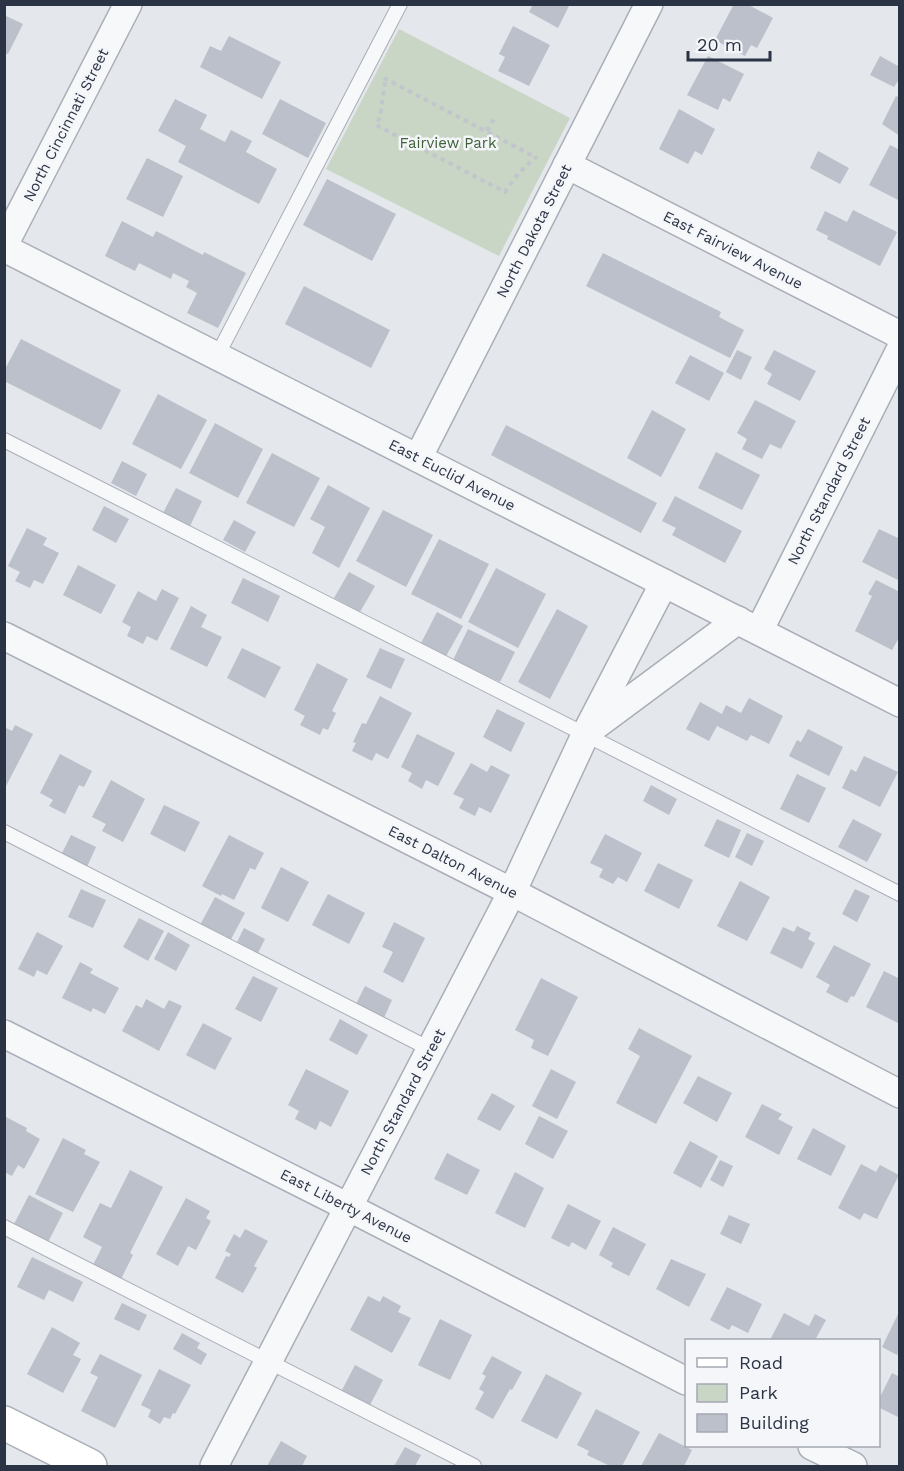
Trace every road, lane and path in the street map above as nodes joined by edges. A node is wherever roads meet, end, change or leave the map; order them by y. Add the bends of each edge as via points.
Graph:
1 (128, 4) edge
2 (400, 4) edge
3 (649, 4) edge
4 (366, 69) junction
5 (385, 78) junction
6 (495, 117) dead end
7 (487, 131) junction
8 (536, 157) junction
9 (555, 163) junction
10 (4, 246) edge
11 (900, 335) edge
12 (900, 350) edge
13 (217, 356) junction
14 (4, 440) edge
15 (418, 458) junction
16 (664, 583) junction
17 (748, 626) junction
18 (4, 636) edge
19 (900, 703) edge
20 (586, 734) junction
21 (4, 832) edge
22 (512, 892) junction
23 (900, 894) edge
24 (4, 1034) edge
25 (430, 1049) junction
26 (900, 1094) edge
27 (348, 1207) junction
28 (4, 1227) edge
29 (268, 1361) junction
30 (685, 1380) edge
31 (4, 1423) edge
32 (814, 1447) edge
33 (90, 1467) edge
34 (214, 1467) edge
35 (474, 1467) edge
36 (853, 1467) edge

1 - 10 street, North Cincinnati Street
2 - 4 lane
3 - 9 street, North Dakota Street
4 - 5 path
4 - 13 lane
5 - 7 path
5 - 8 path via 376,125 505,192
6 - 7 path
7 - 8 path
8 - 9 path
9 - 11 street, East Fairview Avenue
9 - 15 street, North Dakota Street
10 - 13 street, East Euclid Avenue
12 - 17 street, North Standard Street
13 - 15 street, East Euclid Avenue
14 - 20 lane
15 - 16 street, East Euclid Avenue
16 - 17 street, East Euclid Avenue
16 - 20 street, North Standard Street
17 - 19 street, East Euclid Avenue
17 - 20 street, North Standard Street
18 - 22 street, East Dalton Avenue
20 - 22 street, North Standard Street
20 - 23 lane
21 - 25 lane
22 - 25 street, North Standard Street
22 - 26 street, East Dalton Avenue
24 - 27 street, East Liberty Avenue
25 - 27 street, North Standard Street
27 - 29 street, North Standard Street
27 - 30 street, East Liberty Avenue
28 - 29 lane
29 - 34 street, North Standard Street
29 - 35 lane
31 - 33 street
32 - 36 street

